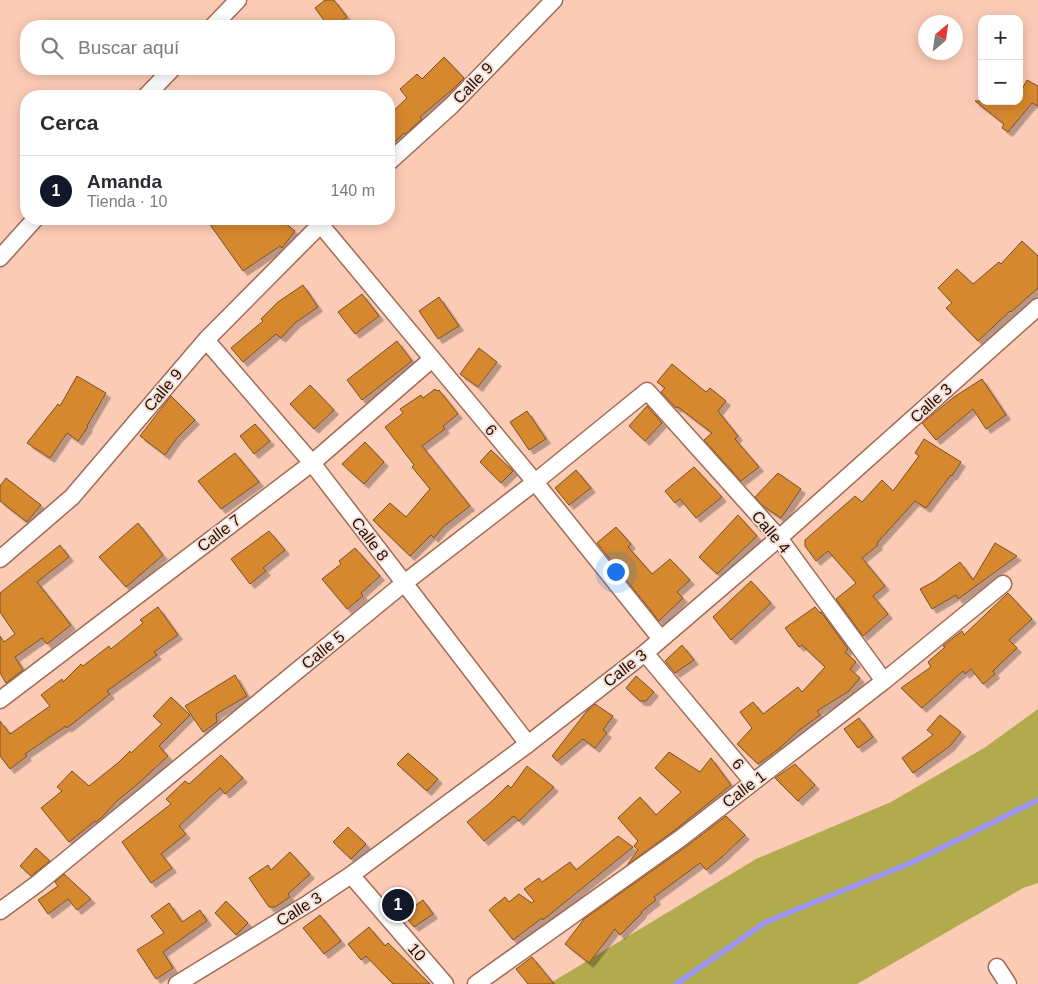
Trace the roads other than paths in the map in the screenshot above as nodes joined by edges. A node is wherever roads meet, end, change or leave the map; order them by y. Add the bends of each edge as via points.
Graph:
1 (238, 0) edge
2 (554, 0) edge
3 (219, 20) edge
4 (166, 75) edge
5 (152, 90) edge
6 (395, 157) edge
7 (30, 225) edge
8 (319, 225) edge
9 (326, 225) edge
10 (0, 258) edge
11 (1038, 308) edge
12 (206, 340) junction
13 (432, 359) junction
14 (647, 392) joint
15 (312, 463) junction
16 (535, 482) junction
17 (779, 538) junction
18 (0, 559) edge
19 (403, 584) junction
20 (1003, 584) dead end
21 (660, 639) junction
22 (645, 653) junction
23 (884, 681) junction
24 (0, 700) edge
25 (528, 744) junction
26 (753, 782) junction
27 (351, 875) junction
28 (0, 910) edge
29 (997, 967) dead end
30 (177, 984) edge
31 (445, 984) edge
32 (476, 984) edge
33 (1008, 984) edge

1 - 3 street
2 - 6 street, Calle 9 via 451,106
4 - 5 street
7 - 10 street
8 - 12 street, Calle 9
9 - 13 street, 6
11 - 17 street, Calle 3
12 - 15 street, Calle 8
12 - 18 street, Calle 9 via 72,497
13 - 15 street, Calle 7
13 - 16 street, 6
14 - 16 street, Calle 5
14 - 17 street, Calle 4
15 - 19 street, Calle 8
15 - 24 street, Calle 7
16 - 19 street, Calle 5
16 - 21 street, 6
17 - 21 street, Calle 3
17 - 23 street, Calle 4
19 - 25 street, Calle 8
19 - 28 street, Calle 5 via 37,884
20 - 23 street, Calle 1
21 - 22 street, Calle 3
22 - 25 street, Calle 3
22 - 26 street, 6
23 - 26 street, Calle 1
25 - 27 street, Calle 3
26 - 32 street, Calle 1
27 - 30 street, Calle 3
27 - 31 street, 10
29 - 33 street

